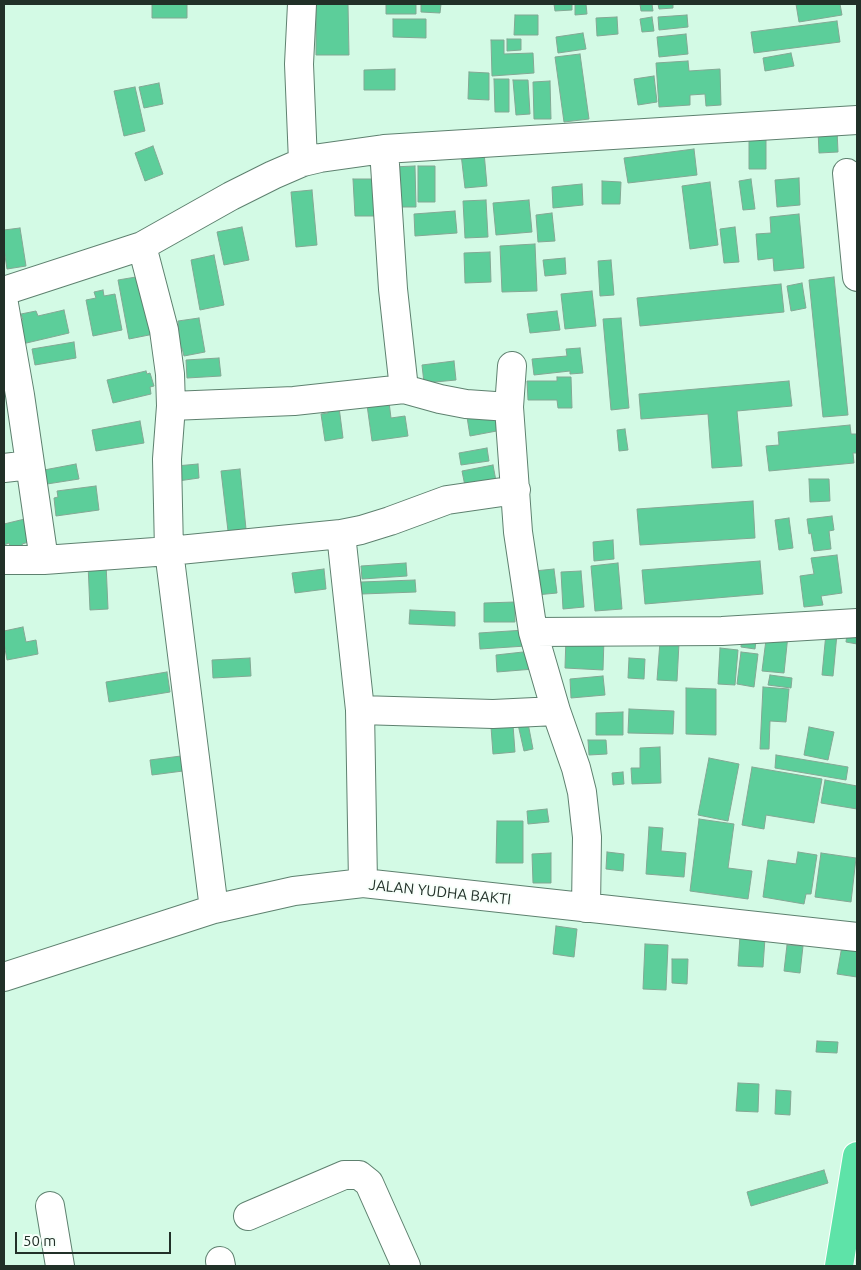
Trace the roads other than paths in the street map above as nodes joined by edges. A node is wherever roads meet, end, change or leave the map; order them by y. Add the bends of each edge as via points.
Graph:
1 (302, 4) edge
2 (857, 120) edge
3 (384, 149) junction
4 (303, 162) junction
5 (847, 173) dead end
6 (142, 246) junction
7 (857, 276) edge
8 (4, 291) edge
9 (4, 304) edge
10 (512, 366) dead end
11 (404, 388) junction
12 (171, 406) junction
13 (509, 407) junction
14 (30, 464) junction
15 (4, 468) edge
16 (516, 490) junction
17 (341, 534) junction
18 (169, 551) junction
19 (4, 560) edge
20 (44, 560) junction
21 (857, 623) edge
22 (533, 632) junction
23 (360, 710) junction
24 (556, 711) junction
25 (363, 883) junction
26 (586, 908) junction
27 (214, 909) junction
28 (857, 937) edge
29 (4, 977) edge
30 (857, 1156) edge
31 (50, 1206) dead end
32 (248, 1216) dead end
33 (60, 1266) edge
34 (406, 1266) edge
35 (839, 1266) edge

1 - 4 street via 299,64
2 - 3 street
3 - 4 street
3 - 11 street via 393,289
4 - 6 street via 231,196
5 - 7 street
6 - 8 street
6 - 12 street via 164,330
9 - 14 street
10 - 13 street
11 - 12 street via 294,400
11 - 13 street via 466,404
12 - 18 street via 167,459
13 - 16 street
14 - 15 street
14 - 20 street
16 - 17 street via 447,500 390,521
16 - 22 street via 518,532
17 - 18 street
17 - 23 street
18 - 20 street
18 - 27 street
19 - 20 street
21 - 22 street via 722,631
22 - 24 street
23 - 24 street via 493,714
23 - 25 street
24 - 26 street via 583,799 587,837
25 - 26 street, JALAN YUDHA BAKTI
25 - 27 street, JALAN YUDHA BAKTI via 294,891
26 - 28 street, JALAN YUDHA BAKTI
27 - 29 street, JALAN YUDHA BAKTI
30 - 35 highway
31 - 33 street
32 - 34 street via 344,1175 359,1175 368,1183

